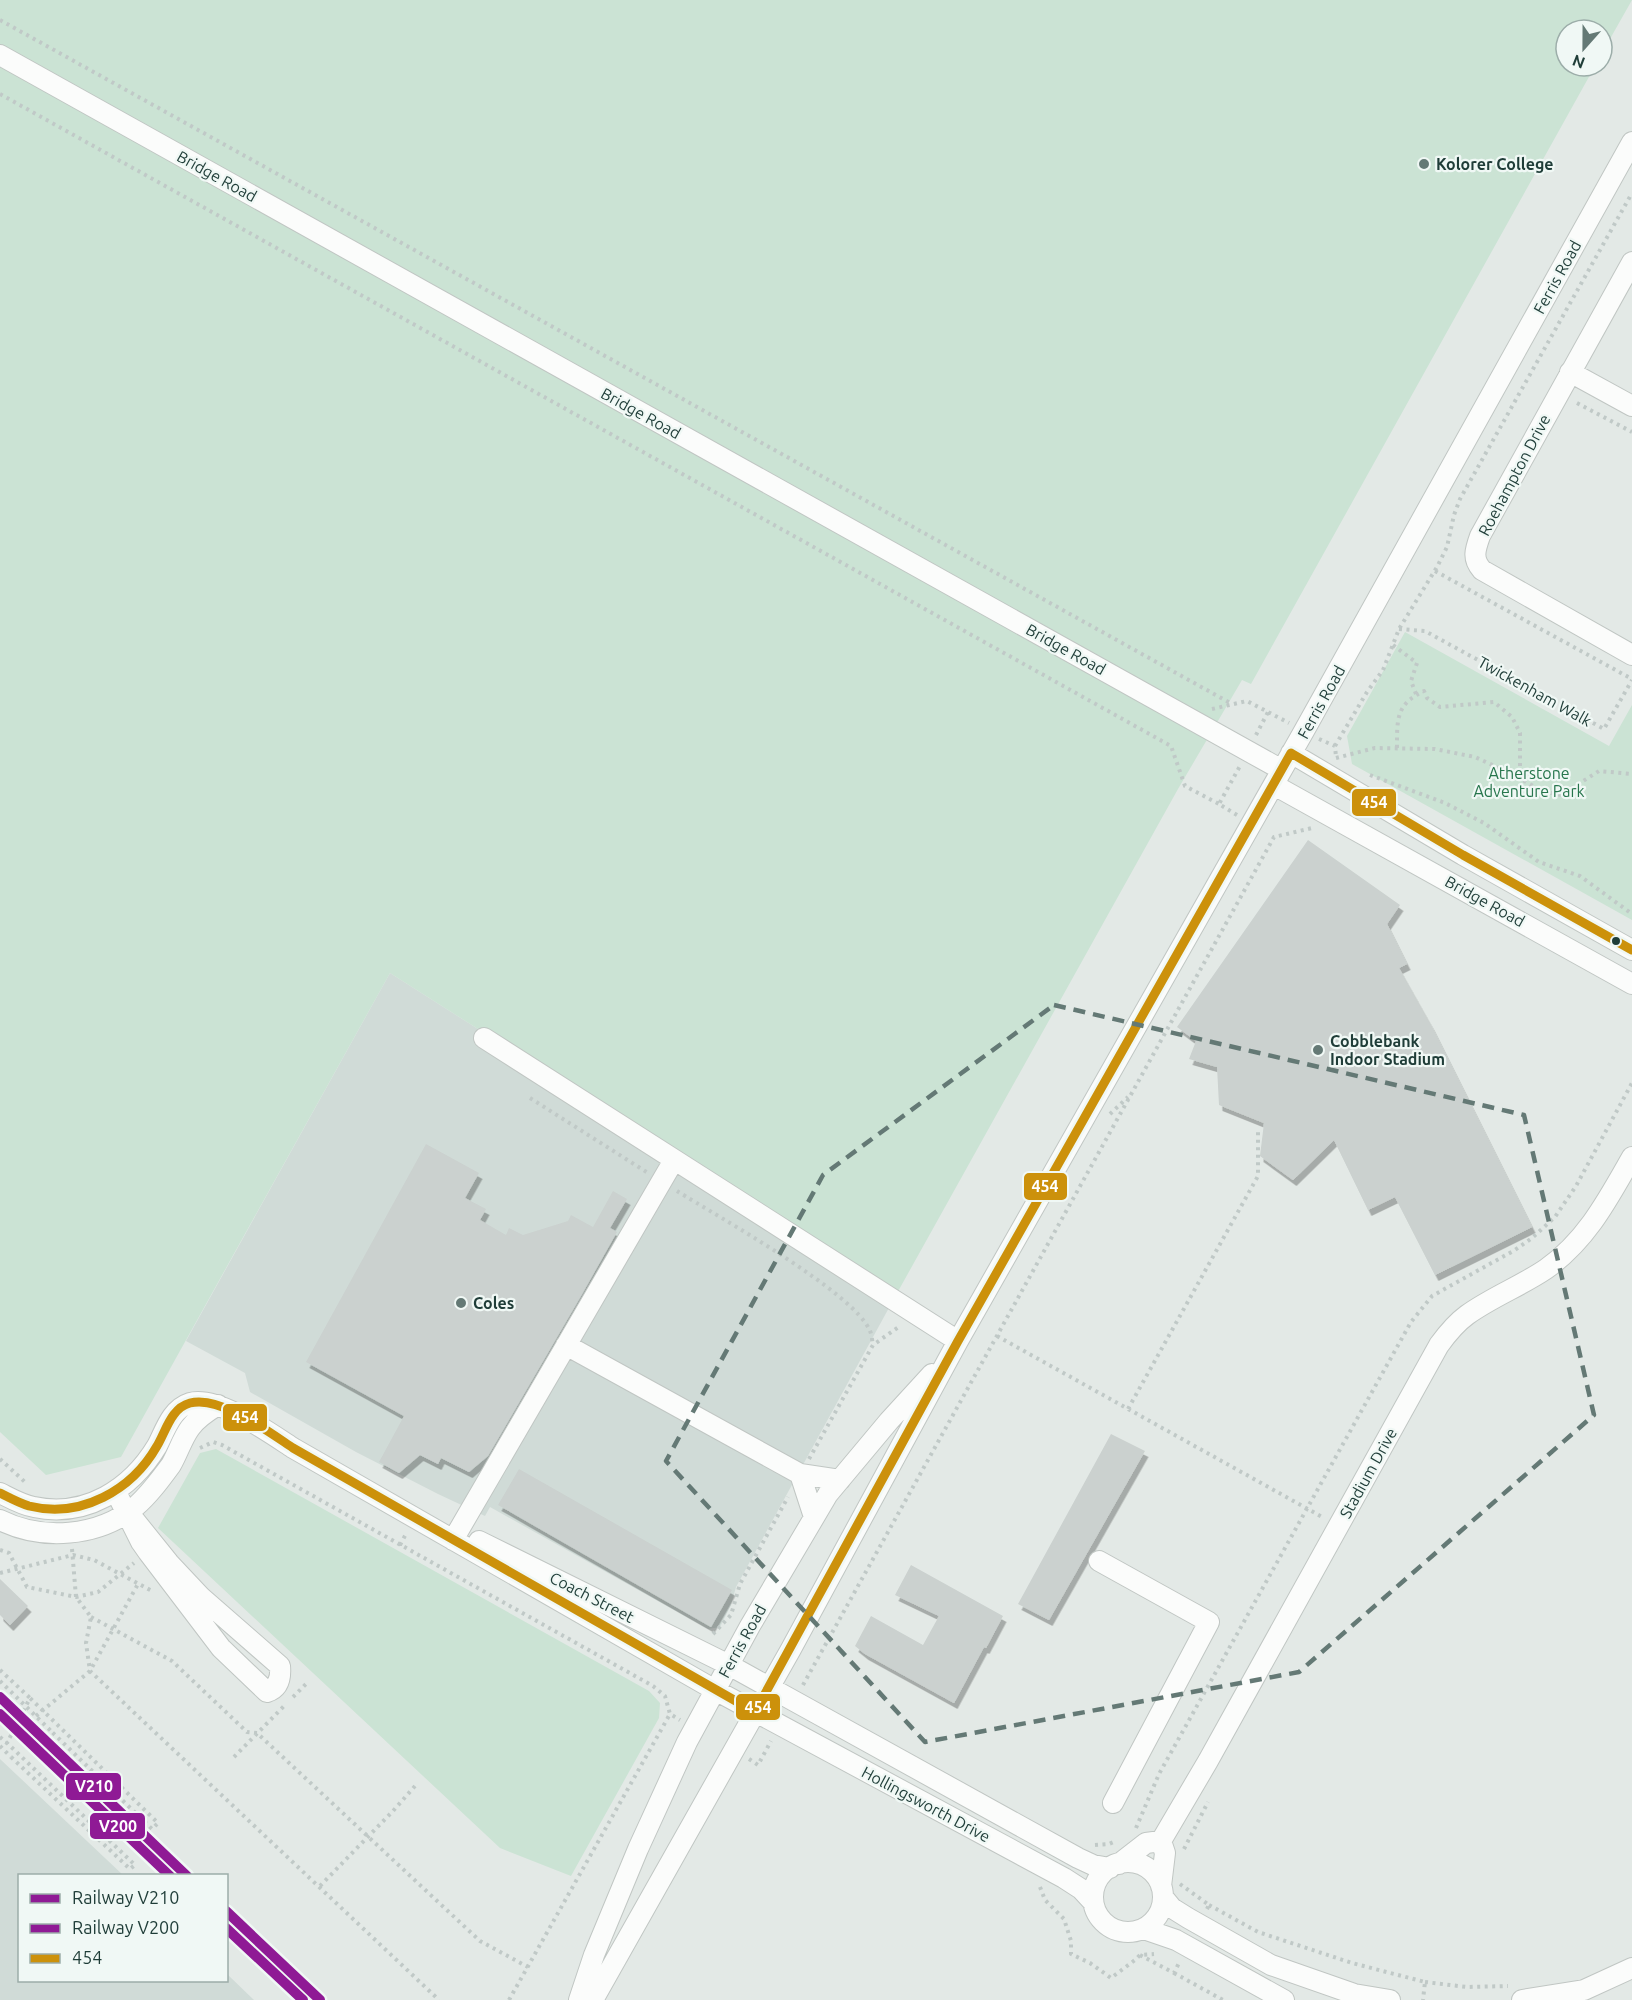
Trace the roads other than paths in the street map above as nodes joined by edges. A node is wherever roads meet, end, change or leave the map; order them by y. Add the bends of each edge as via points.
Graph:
1 (0, 56) edge
2 (1632, 142) edge
3 (1632, 262) edge
4 (1570, 372) junction
5 (1632, 406) edge
6 (1632, 656) edge
7 (1282, 769) junction
8 (1632, 950) edge
9 (1632, 984) edge
10 (484, 1038) dead end
11 (1632, 1157) edge
12 (674, 1160) junction
13 (566, 1346) junction
14 (955, 1347) junction
15 (218, 1405) junction
16 (800, 1474) junction
17 (840, 1480) junction
18 (116, 1492) junction
19 (0, 1493) edge
20 (128, 1512) junction
21 (814, 1517) junction
22 (0, 1520) edge
23 (456, 1535) junction
24 (1099, 1561) dead end
25 (729, 1665) junction
26 (770, 1688) junction
27 (715, 1690) junction
28 (755, 1712) junction
29 (1113, 1803) dead end
30 (1161, 1841) junction
31 (1114, 1866) junction
32 (1162, 1892) junction
33 (1094, 1902) junction
34 (1144, 1929) junction
35 (1632, 1968) edge
36 (579, 2000) edge
37 (593, 2000) edge
38 (1284, 2000) edge
39 (1390, 2000) edge
40 (1522, 2000) edge

1 - 7 street, Bridge Road
2 - 7 street, Ferris Road
3 - 4 street, Roehampton Drive
4 - 5 street
4 - 6 street, Roehampton Drive via 1480,536 1474,558 1482,570
7 - 8 street, Bridge Road via 1463,855
7 - 9 street, Bridge Road
7 - 14 street, Ferris Road
10 - 12 street
11 - 30 street, Stadium Drive via 1598,1218 1571,1248 1545,1269 1466,1316 1439,1345
12 - 13 street
12 - 14 street
13 - 16 street
13 - 23 street
14 - 17 street, Ferris Road
14 - 26 street, Ferris Road
15 - 18 street, Coach Street via 191,1403 179,1409 144,1465
15 - 20 street via 190,1428 156,1485
15 - 23 street, Coach Street
16 - 17 street
16 - 21 street
17 - 21 street, Ferris Road
18 - 19 street, Coach Street via 68,1508 34,1507
18 - 20 street
20 - 20 street via 201,1597 280,1666 275,1688 267,1692 221,1648 141,1542
20 - 22 street via 94,1527 70,1532 36,1533
21 - 25 street, Ferris Road
23 - 25 street, Coach Street
23 - 27 street, Coach Street
24 - 29 street via 1209,1622
25 - 26 street, Coach Street
25 - 27 street, Ferris Road
26 - 28 street, Ferris Road
26 - 31 street, Hollingsworth Drive via 1093,1865
27 - 28 street, Coach Street
27 - 36 street, Ferris Road via 638,1849
28 - 33 street, Hollingsworth Drive via 1064,1878
28 - 37 street, Ferris Road
30 - 31 street via 1146,1843
30 - 32 street via 1165,1853
31 - 32 street via 1140,1865 1157,1877
31 - 33 street via 1097,1882
32 - 34 street via 1158,1916
32 - 39 street via 1172,1908 1271,1965 1354,1994
33 - 34 street via 1108,1926 1125,1932
34 - 38 street via 1176,1940
35 - 40 street via 1584,1990

